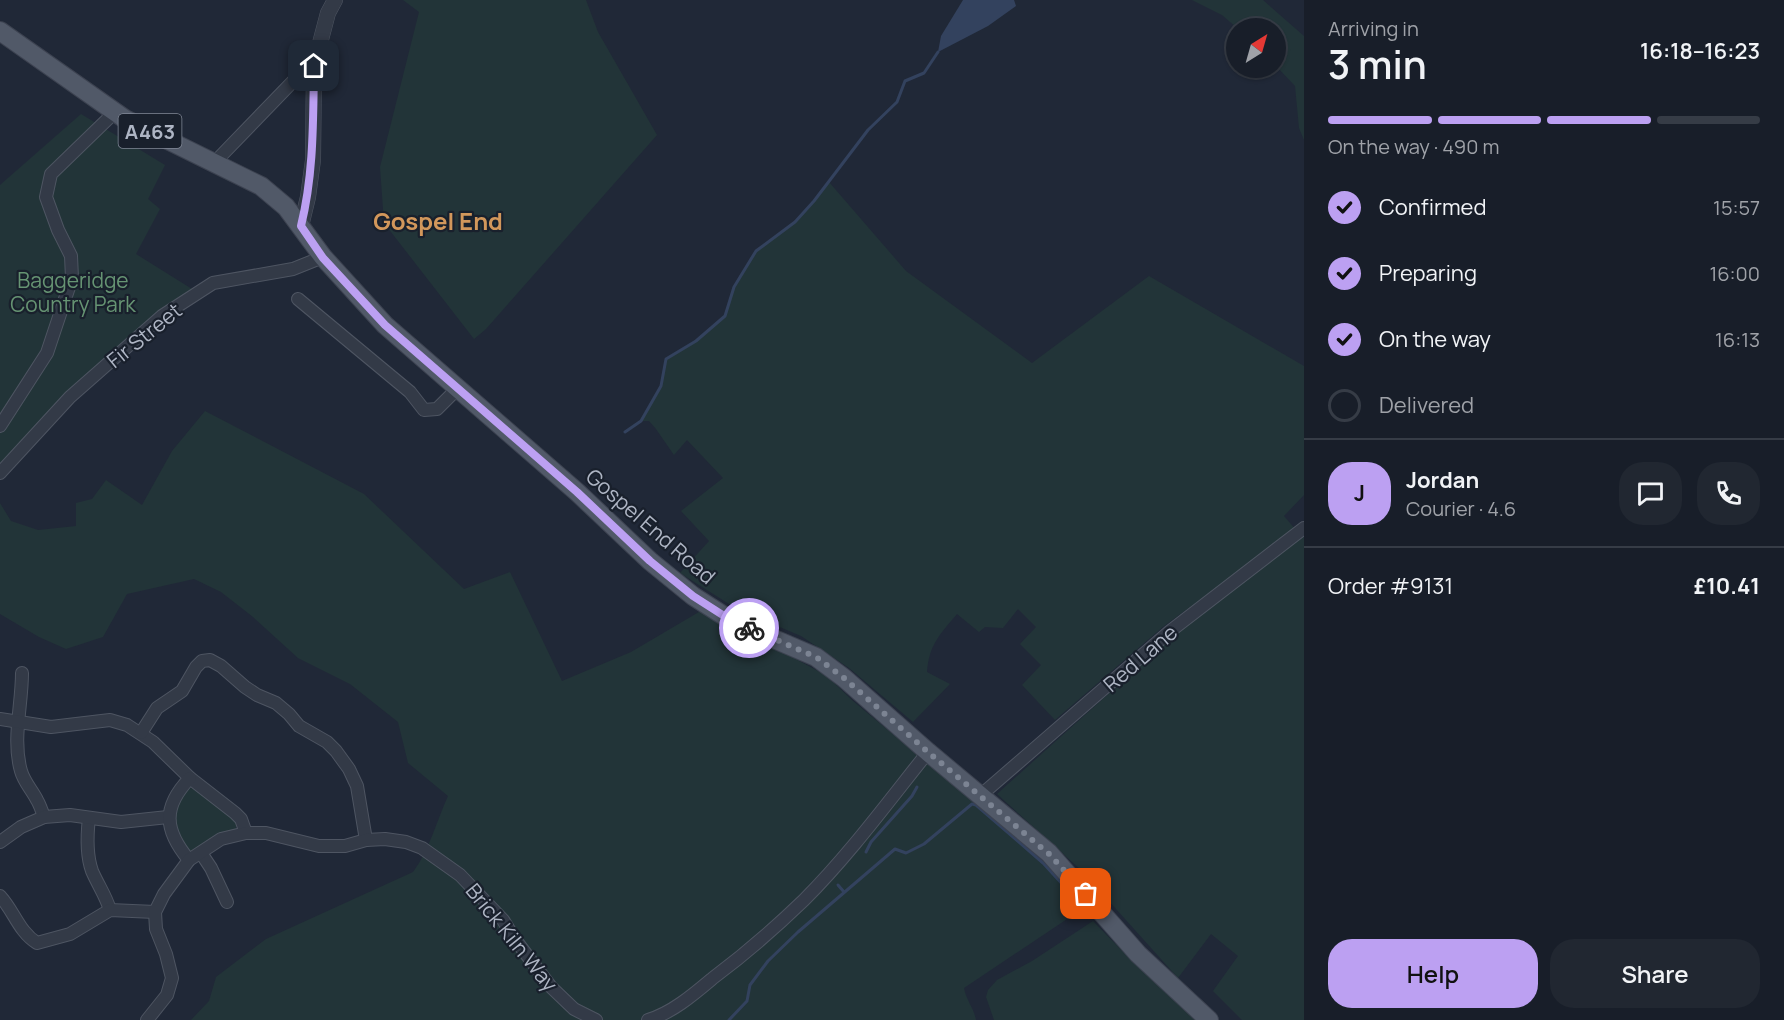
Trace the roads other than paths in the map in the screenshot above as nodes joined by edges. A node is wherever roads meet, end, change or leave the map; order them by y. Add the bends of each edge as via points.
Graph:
1 (335, 0) edge
2 (0, 31) edge
3 (314, 66) junction
4 (115, 112) junction
5 (214, 163) junction
6 (301, 226) junction
7 (323, 258) junction
8 (298, 299) dead end
9 (458, 388) junction
10 (0, 426) edge
11 (0, 473) edge
12 (1304, 528) edge
13 (22, 673) dead end
14 (0, 718) edge
15 (18, 720) junction
16 (141, 733) junction
17 (928, 752) junction
18 (190, 778) junction
19 (981, 795) junction
20 (44, 817) junction
21 (168, 817) junction
22 (88, 818) junction
23 (246, 833) junction
24 (366, 840) junction
25 (0, 842) edge
26 (201, 853) junction
27 (189, 860) junction
28 (0, 896) edge
29 (226, 902) dead end
30 (110, 910) junction
31 (155, 912) junction
32 (147, 1020) edge
33 (596, 1020) edge
34 (648, 1020) edge
35 (1209, 1020) edge

1 - 3 street
2 - 4 main road, A463
3 - 5 street via 302,72
3 - 6 street via 313,160
4 - 5 main road, A463
4 - 10 street via 51,174 46,197 71,256 72,278 47,353
5 - 6 main road, A463 via 261,186
6 - 7 main road, Gospel End Road / A463
7 - 9 main road, Gospel End Road / A463 via 385,325
7 - 11 street, Fir Street via 213,283 162,316 70,397
8 - 9 street via 410,392 424,410 437,409
9 - 17 main road, Gospel End Road / A463 via 693,596 732,621 816,657
12 - 19 street, Red Lane via 1169,632
13 - 15 street
14 - 15 street
15 - 16 street via 51,727 110,720
15 - 20 street via 21,774
16 - 18 street
16 - 24 street via 157,708 182,691 202,661 210,660 251,691 276,703 299,726 336,751 357,786
17 - 19 main road, Gospel End Road / A463
17 - 34 street via 832,869 781,921 694,994
18 - 21 street via 177,791
18 - 23 street via 241,819
19 - 35 main road, Gospel End Road / A463 via 1049,854 1138,954
20 - 22 street
20 - 25 street
21 - 22 street via 121,822
21 - 27 street via 178,847
22 - 30 street via 86,838 92,870
23 - 24 street, Brick Kiln Way via 266,832 319,846 345,846
23 - 26 street, Brick Kiln Way via 221,839
24 - 33 street, Brick Kiln Way via 406,842 441,860 503,920 551,987 574,1009
26 - 27 street, Brick Kiln Way
26 - 29 street
27 - 31 street, Brick Kiln Way
28 - 30 street via 26,936 37,943 70,934
30 - 31 street
31 - 32 street via 156,929 172,978 168,995

